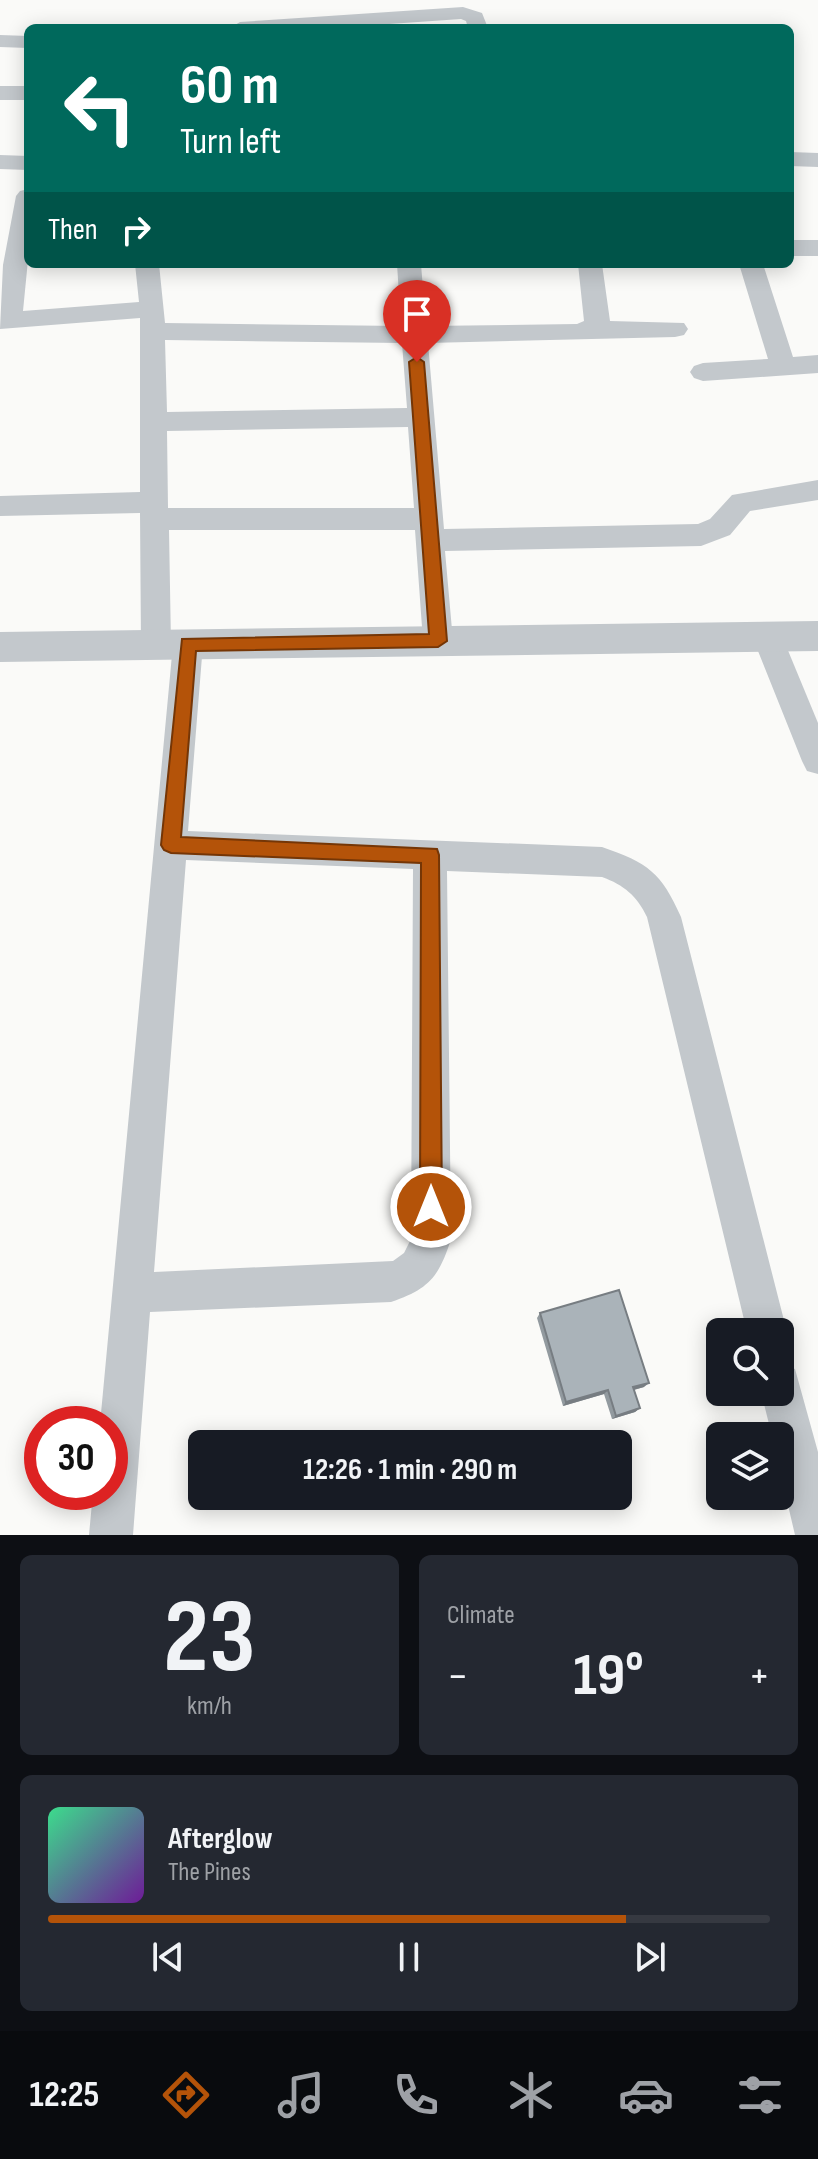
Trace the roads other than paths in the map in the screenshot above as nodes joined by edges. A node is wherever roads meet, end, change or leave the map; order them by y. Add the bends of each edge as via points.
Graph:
1 (299, 24) edge
2 (477, 24) edge
3 (0, 41) edge
4 (24, 42) edge
5 (0, 93) edge
6 (24, 93) edge
7 (794, 159) edge
8 (818, 160) edge
9 (0, 162) edge
10 (24, 163) edge
11 (24, 216) edge
12 (794, 248) edge
13 (818, 248) edge
14 (14, 265) edge
15 (147, 268) edge
16 (409, 268) edge
17 (590, 268) edge
18 (752, 268) edge
19 (5, 320) edge
20 (153, 320) junction
21 (675, 329) dead end
22 (587, 330) junction
23 (415, 335) junction
24 (818, 364) edge
25 (783, 366) junction
26 (703, 372) dead end
27 (421, 417) junction
28 (154, 422) junction
29 (818, 490) edge
30 (0, 506) edge
31 (155, 510) junction
32 (430, 530) junction
33 (767, 636) junction
34 (818, 636) edge
35 (438, 641) junction
36 (172, 644) junction
37 (0, 647) edge
38 (818, 761) edge
39 (171, 845) junction
40 (430, 855) junction
41 (132, 1293) junction
42 (764, 1318) edge
43 (785, 1406) edge
44 (111, 1535) edge
45 (817, 1535) edge

1 - 2 street via 463,13 475,17
3 - 4 street
5 - 6 street
7 - 8 street
9 - 10 street
11 - 14 street
12 - 13 street
14 - 19 street
15 - 20 street
16 - 23 street
17 - 22 street via 597,322
18 - 25 street
19 - 20 street
20 - 23 street
20 - 28 street
21 - 22 street
22 - 23 street
23 - 27 street
24 - 25 street
25 - 26 street
27 - 28 street
27 - 32 street
28 - 31 street
29 - 32 street via 742,502 720,527 701,535
30 - 31 street
31 - 32 street
31 - 36 street
32 - 35 street
33 - 34 street
33 - 35 street
33 - 38 street
35 - 36 street
36 - 37 street
36 - 39 street
39 - 40 street
39 - 41 street
40 - 41 street via 431,1239 424,1262 409,1277 391,1282
40 - 42 street via 602,862 631,871 653,889
41 - 44 street
43 - 45 street

